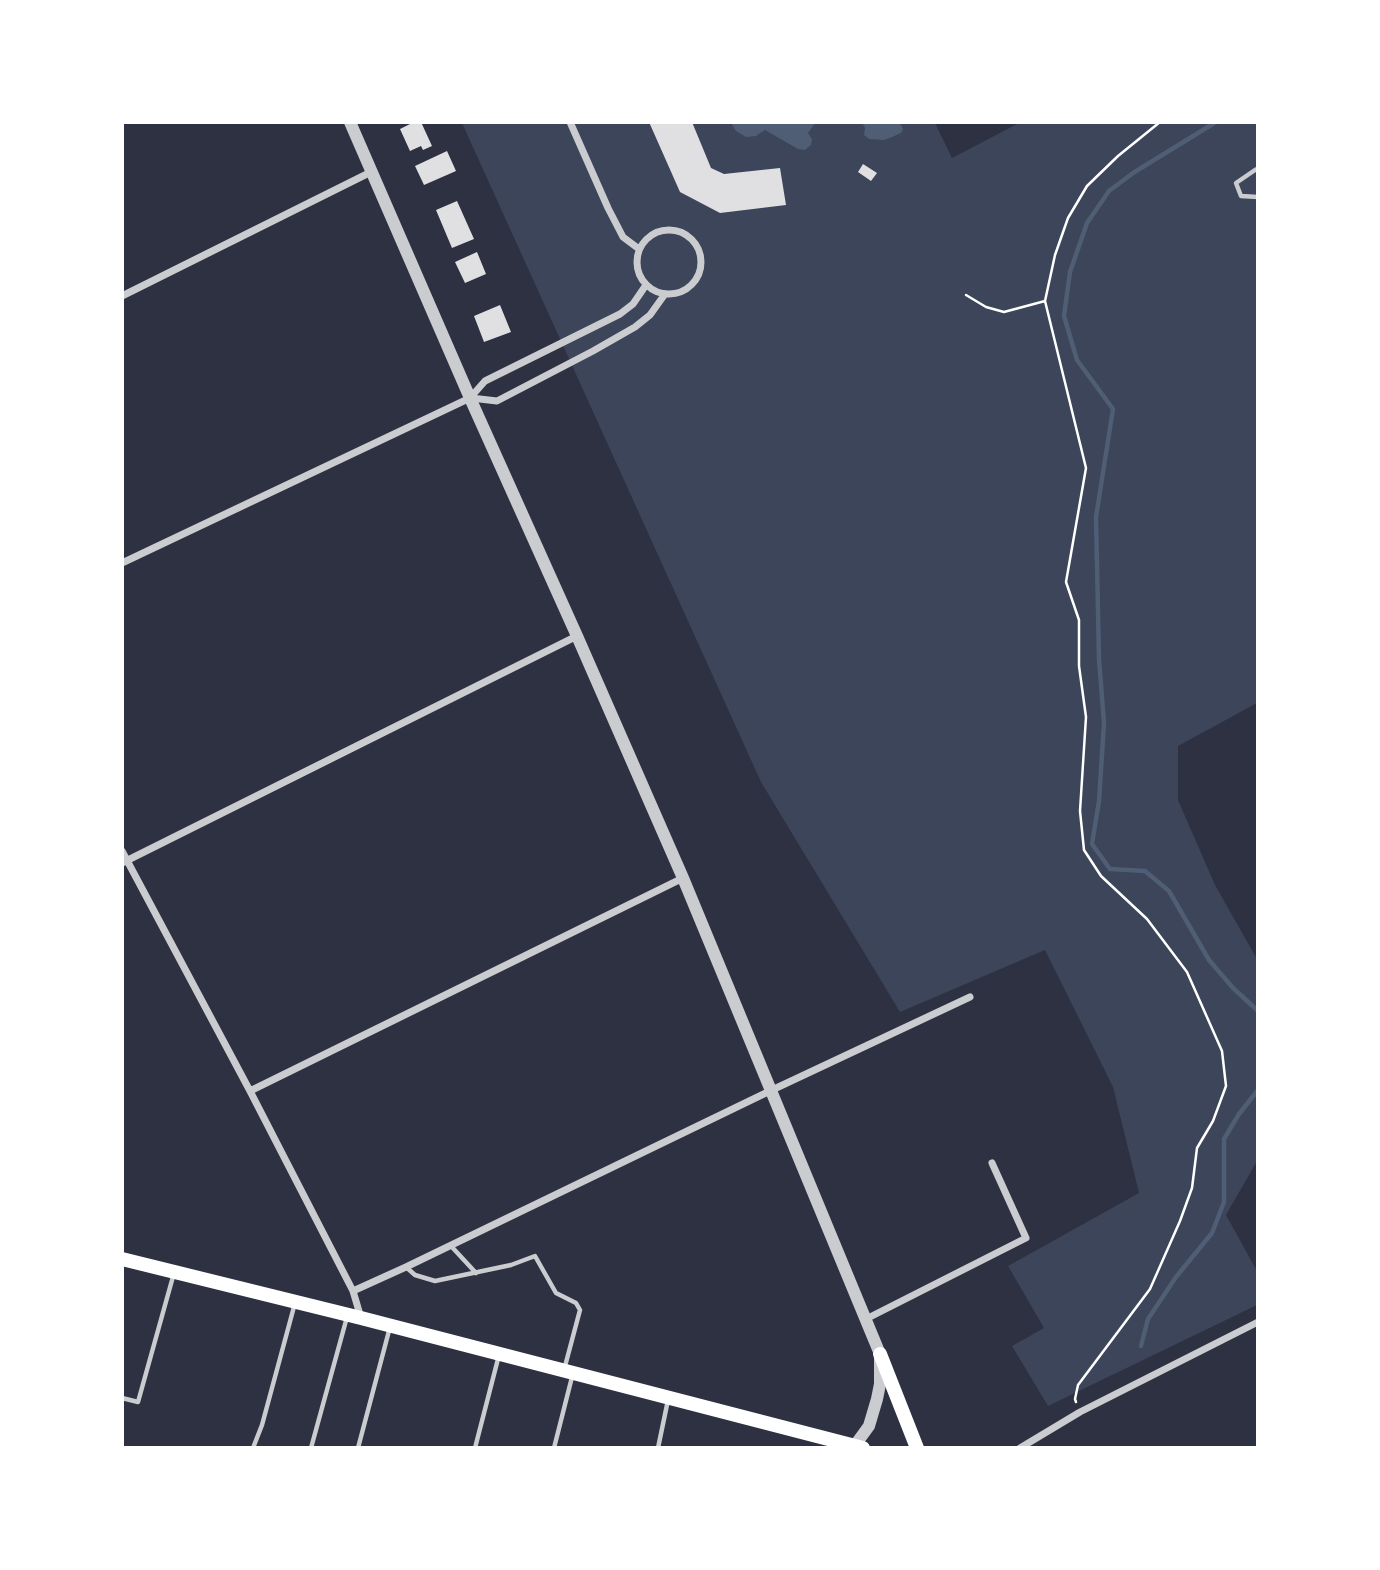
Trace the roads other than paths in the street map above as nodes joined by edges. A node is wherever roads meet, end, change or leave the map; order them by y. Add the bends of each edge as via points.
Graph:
1 (350, 122) edge
2 (570, 122) edge
3 (1258, 169) edge
4 (371, 172) junction
5 (1258, 197) edge
6 (639, 249) junction
7 (646, 285) junction
8 (665, 294) junction
9 (122, 296) edge
10 (470, 398) junction
11 (122, 563) edge
12 (577, 636) junction
13 (122, 851) edge
14 (125, 862) edge
15 (683, 878) junction
16 (970, 997) dead end
17 (772, 1090) junction
18 (250, 1091) junction
19 (992, 1164) dead end
20 (450, 1245) junction
21 (122, 1259) edge
22 (406, 1267) junction
23 (174, 1272) junction
24 (476, 1273) junction
25 (353, 1291) junction
26 (295, 1302) junction
27 (354, 1317) junction
28 (866, 1319) junction
29 (1258, 1322) edge
30 (390, 1326) junction
31 (880, 1353) junction
32 (499, 1354) junction
33 (568, 1372) junction
34 (668, 1397) junction
35 (122, 1398) edge
36 (253, 1447) edge
37 (310, 1447) edge
38 (358, 1447) edge
39 (475, 1447) edge
40 (554, 1447) edge
41 (658, 1447) edge
42 (857, 1447) edge
43 (917, 1447) edge
44 (1020, 1447) edge

1 - 4 street
2 - 6 street via 622,237
3 - 5 lane via 1236,183 1241,196
4 - 9 street
4 - 10 street
6 - 7 street via 637,268
6 - 8 street via 663,230 683,233 697,247 701,267 697,277 683,290
7 - 8 street
7 - 10 street via 620,314 485,381
8 - 10 street via 635,327 593,351 497,401
10 - 11 street
10 - 12 street
12 - 14 street
12 - 15 street
13 - 14 street
14 - 18 street
15 - 17 street
15 - 18 street
16 - 17 street
17 - 20 street
17 - 28 street
18 - 25 street
19 - 28 street via 1026,1238
20 - 22 street
20 - 24 lane
21 - 23 main road
22 - 24 lane via 435,1281
22 - 25 street
23 - 26 main road
23 - 35 lane via 138,1402
24 - 33 lane via 535,1256 556,1293 580,1310
25 - 27 street
26 - 27 main road
26 - 36 lane
27 - 30 main road
27 - 37 lane
28 - 31 street
29 - 44 street
30 - 32 main road
30 - 38 lane
31 - 42 street via 877,1399
31 - 43 main road
32 - 33 main road
32 - 39 lane
33 - 34 main road
33 - 40 lane
34 - 41 lane
34 - 42 main road

